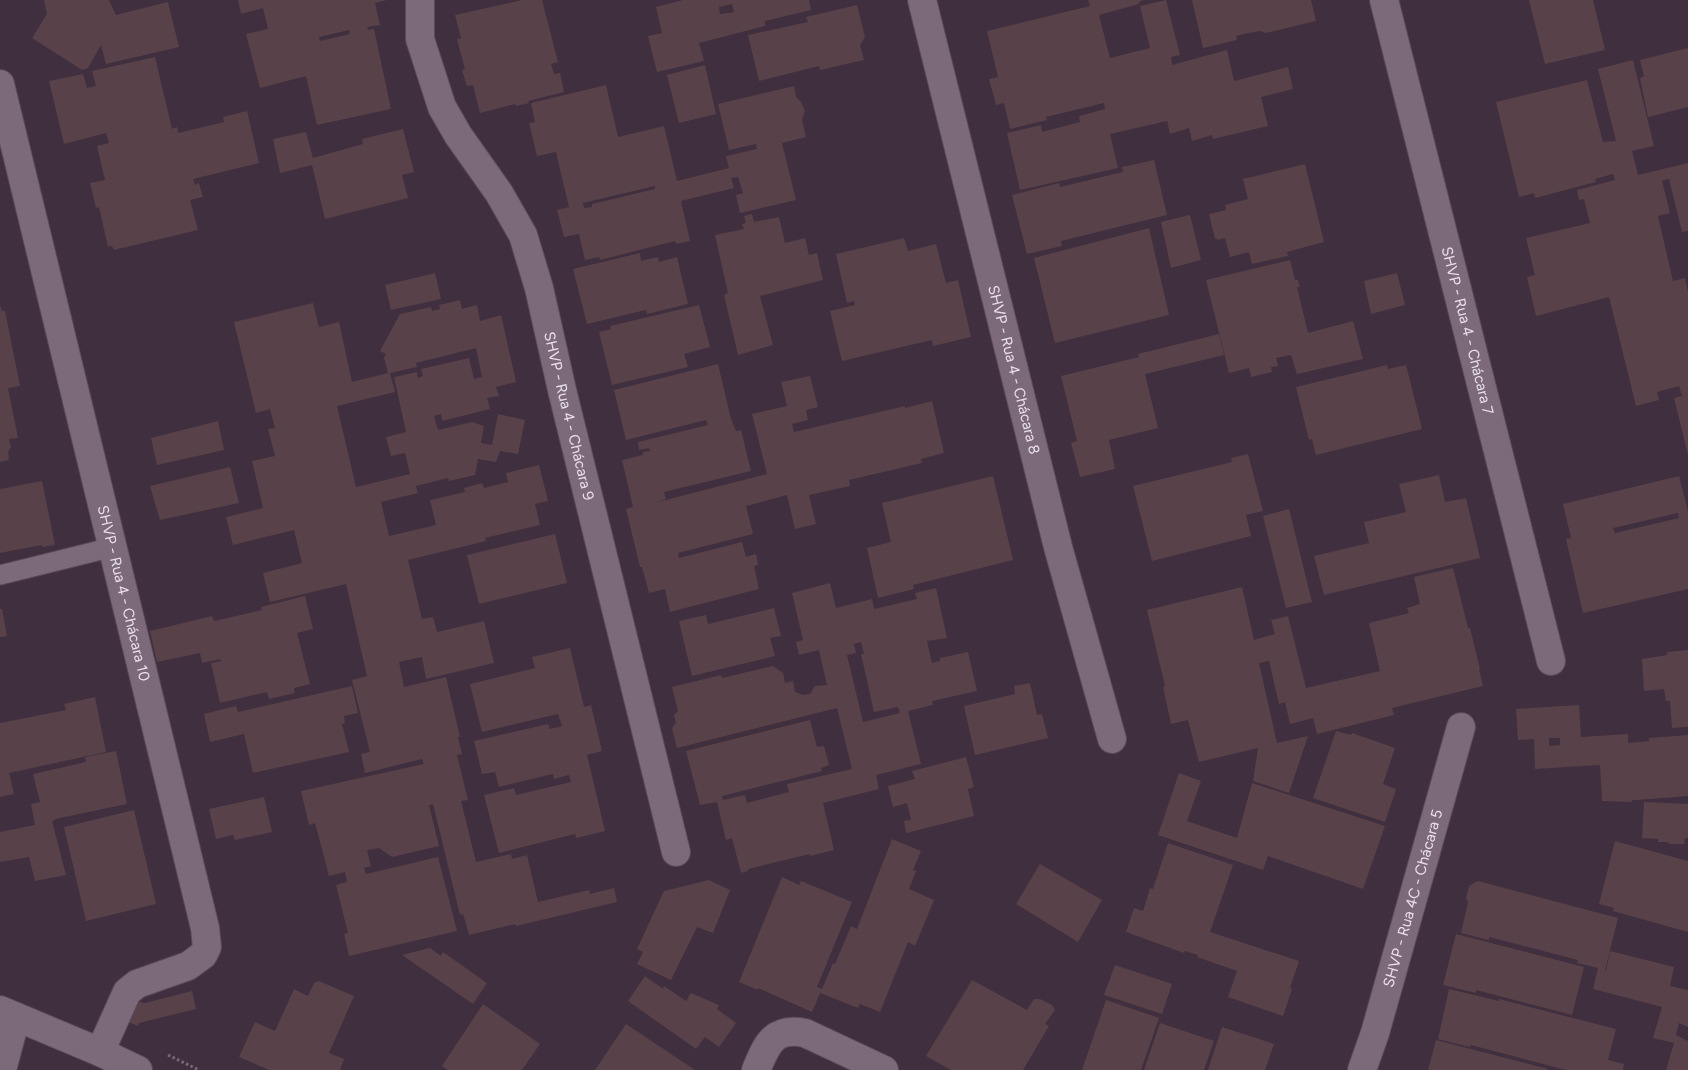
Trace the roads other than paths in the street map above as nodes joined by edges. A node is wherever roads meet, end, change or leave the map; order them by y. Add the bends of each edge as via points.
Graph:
1 (420, 0) edge
2 (922, 0) edge
3 (1384, 0) edge
4 (0, 84) edge
5 (113, 546) junction
6 (0, 575) edge
7 (1551, 661) dead end
8 (1461, 727) dead end
9 (1112, 739) dead end
10 (676, 852) dead end
11 (8, 1014) edge
12 (100, 1052) junction
13 (2, 1070) edge
14 (138, 1070) edge
15 (756, 1070) edge
16 (884, 1070) edge
17 (1362, 1070) edge

1 - 10 street, SHVP - Rua 4 - Chácara 9 via 420,39 442,107 523,235 539,288
2 - 9 street, SHVP - Rua 4 - Chácara 8 via 1058,547
3 - 7 street, SHVP - Rua 4 - Chácara 7
4 - 5 street, SHVP - Rua 4 - Chácara 10
5 - 6 lane
5 - 12 street, SHVP - Rua 4 - Chácara 10 via 205,928 207,948 188,966 138,984 127,992
8 - 17 street, SHVP - Rua 4C - Chácara 5
11 - 12 street
11 - 13 street
12 - 14 street
15 - 16 street via 765,1050 777,1035 792,1031 805,1033

